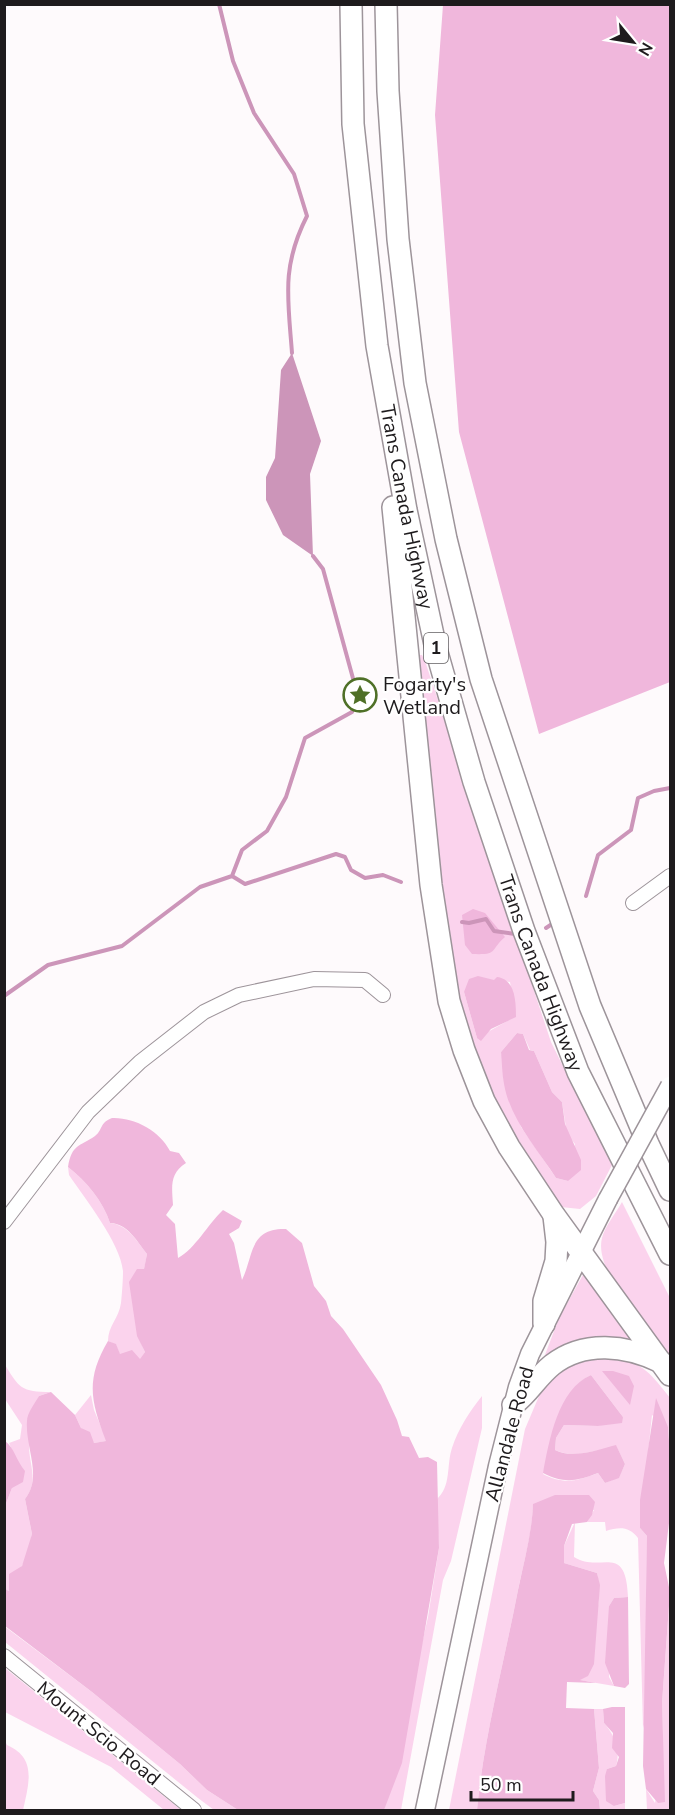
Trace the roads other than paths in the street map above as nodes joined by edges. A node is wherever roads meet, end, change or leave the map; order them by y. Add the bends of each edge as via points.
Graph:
1 (351, 4) edge
2 (386, 4) edge
3 (377, 346) junction
4 (670, 876) edge
5 (633, 903) dead end
6 (383, 995) dead end
7 (670, 1086) edge
8 (648, 1144) junction
9 (670, 1176) edge
10 (670, 1190) edge
11 (554, 1215) junction
12 (4, 1222) edge
13 (581, 1250) junction
14 (670, 1254) edge
15 (544, 1324) junction
16 (666, 1368) edge
17 (513, 1405) junction
18 (4, 1656) edge
19 (194, 1810) edge
20 (425, 1810) edge

1 - 3 highway, Trans Canada Highway / 1 via 353,124
2 - 8 highway, Trans Canada Highway / 1 via 398,239 415,383 446,539 481,679 558,915 590,1006
3 - 11 highway via 431,885 449,1001 491,1115
3 - 14 highway, Trans Canada Highway / 1 via 436,649 474,782 524,931 578,1072
4 - 5 street
6 - 12 street via 365,981 314,979 239,995 204,1012 140,1062 88,1112
7 - 13 main road, Allandale Road, bridge
8 - 9 highway
8 - 10 highway, Trans Canada Highway / 1
11 - 13 highway
11 - 15 highway via 556,1261 544,1301
13 - 15 main road, Allandale Road
13 - 16 highway
15 - 17 main road, Allandale Road
16 - 17 highway via 640,1352 616,1347 578,1352 551,1366 530,1392
17 - 20 main road, Allandale Road
18 - 19 street, Mount Scio Road

